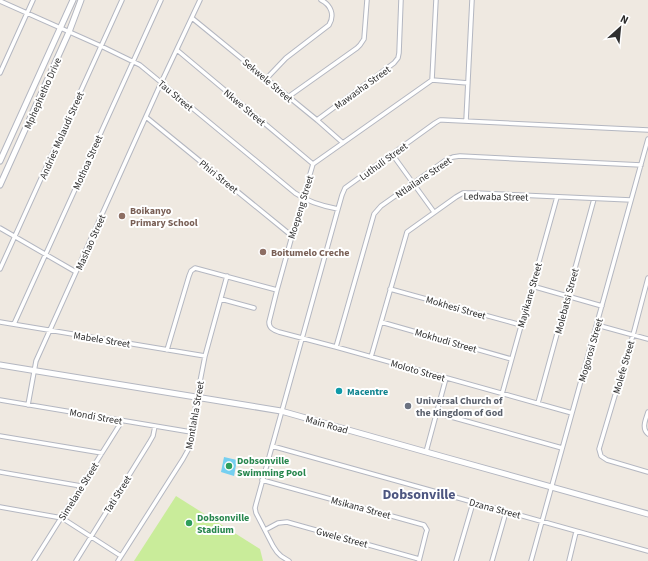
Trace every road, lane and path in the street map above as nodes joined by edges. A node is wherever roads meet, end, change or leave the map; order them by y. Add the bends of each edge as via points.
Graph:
1 (33, 0) edge
2 (73, 0) edge
3 (81, 0) edge
4 (122, 0) edge
5 (161, 0) edge
6 (200, 0) edge
7 (321, 0) edge
8 (366, 0) edge
9 (401, 0) edge
10 (436, 0) edge
11 (472, 0) edge
12 (0, 1) edge
13 (27, 13) junction
14 (192, 18) junction
15 (61, 28) junction
16 (69, 32) junction
17 (101, 46) junction
18 (177, 50) junction
19 (132, 61) junction
20 (0, 73) edge
21 (266, 79) junction
22 (432, 80) junction
23 (161, 83) junction
24 (468, 83) junction
25 (288, 97) junction
26 (146, 116) junction
27 (317, 120) junction
28 (466, 120) junction
29 (648, 130) edge
30 (648, 139) edge
31 (343, 143) junction
32 (392, 154) junction
33 (0, 161) edge
34 (313, 164) junction
35 (641, 165) junction
36 (413, 183) junction
37 (0, 185) edge
38 (557, 197) junction
39 (302, 198) junction
40 (594, 199) junction
41 (631, 200) junction
42 (338, 209) junction
43 (434, 212) junction
44 (0, 228) edge
45 (15, 236) junction
46 (292, 236) junction
47 (45, 254) junction
48 (0, 269) edge
49 (76, 272) junction
50 (227, 276) junction
51 (648, 278) edge
52 (532, 286) junction
53 (390, 289) junction
54 (277, 290) junction
55 (567, 296) junction
56 (221, 299) junction
57 (602, 306) junction
58 (254, 308) dead end
59 (0, 322) edge
60 (269, 322) joint
61 (381, 322) junction
62 (14, 324) junction
63 (521, 325) junction
64 (597, 325) junction
65 (50, 330) junction
66 (633, 335) junction
67 (302, 338) junction
68 (648, 339) edge
69 (336, 347) junction
70 (167, 350) junction
71 (204, 356) junction
72 (371, 357) junction
73 (511, 359) junction
74 (0, 365) edge
75 (34, 370) junction
76 (446, 378) junction
77 (502, 394) junction
78 (197, 397) junction
79 (0, 400) edge
80 (538, 403) junction
81 (28, 405) junction
82 (281, 411) junction
83 (572, 412) junction
84 (648, 412) edge
85 (437, 413) junction
86 (122, 421) junction
87 (155, 426) junction
88 (191, 432) junction
89 (648, 434) edge
90 (0, 436) edge
91 (272, 446) junction
92 (562, 448) junction
93 (426, 452) junction
94 (102, 453) junction
95 (0, 472) edge
96 (648, 472) edge
97 (262, 480) junction
98 (81, 486) junction
99 (552, 487) junction
100 (473, 502) junction
101 (0, 507) edge
102 (506, 512) junction
103 (648, 514) edge
104 (62, 518) junction
105 (541, 521) junction
106 (265, 530) junction
107 (576, 532) junction
108 (91, 536) junction
109 (648, 551) edge
110 (121, 556) junction
111 (419, 560) edge
112 (34, 561) edge
113 (76, 561) edge
114 (118, 561) edge
115 (289, 561) edge
116 (456, 561) edge
117 (492, 561) edge
118 (531, 561) edge
119 (569, 561) edge

1 - 13 street
2 - 15 street, Mphephetho Drive
3 - 16 street, Mphephetho Drive
4 - 17 street, Andries Molaudi Street
5 - 19 street, Mothoa Street
6 - 14 street, Mashao Street
7 - 21 street via 331,11 332,19 329,25 281,62
8 - 25 street via 363,42
9 - 27 street, Mawasha Street via 399,53 396,61
10 - 22 street
11 - 24 street
12 - 13 street, Tau Street
13 - 15 street, Tau Street
13 - 20 street
14 - 18 street, Mashao Street
14 - 21 street, Sekwele Street
15 - 16 street, Tau Street
15 - 33 street, Mphephetho Drive
16 - 17 street, Tau Street
16 - 37 street, Mphephetho Drive
17 - 19 street, Tau Street
17 - 45 street, Andries Molaudi Street
18 - 23 street, Mashao Street
18 - 34 street, Nkwe Street
19 - 23 street, Tau Street
19 - 47 street, Mothoa Street
21 - 25 street, Sekwele Street
22 - 24 street
22 - 31 street, Moepeng Street
23 - 26 street, Mashao Street
23 - 39 street, Tau Street
24 - 28 street
25 - 27 street, Sekwele Street
26 - 46 street, Phiri Street
26 - 49 street, Mashao Street
27 - 31 street, Sekwele Street
28 - 29 street, Luthuli Street
28 - 32 street, Luthuli Street via 440,120
30 - 35 street, Mogorosi Street
31 - 34 street, Moepeng Street
32 - 36 street
32 - 42 street, Luthuli Street via 345,188
34 - 39 street, Moepeng Street
35 - 36 street, Ntlailane Street via 460,156 446,160
35 - 41 street, Mogorosi Street
36 - 43 street
36 - 69 street, Ntlailane Street via 374,214
38 - 40 street, Ledwaba Street
38 - 43 street, Ledwaba Street via 466,193 460,194
38 - 52 street, Mayikane Street
39 - 42 street, Tau Street
39 - 46 street, Moepeng Street
40 - 41 street, Ledwaba Street
40 - 55 street, Molebatsi Street
41 - 57 street, Mogorosi Street
42 - 67 street, Luthuli Street
43 - 53 street, Ledwaba Street via 407,232
44 - 45 street
45 - 47 street
45 - 48 street, Andries Molaudi Street
46 - 54 street, Moepeng Street
47 - 49 street
47 - 62 street, Mothoa Street
49 - 65 street, Mashao Street
50 - 54 street
50 - 56 street, Montlahla Street
50 - 70 street via 197,268 191,271
51 - 66 street, Molefe Street
52 - 55 street
52 - 63 street, Mayikane Street
53 - 61 street, Ledwaba Street
53 - 63 street, Mokhesi Street
54 - 60 street, Moepeng Street
55 - 57 street
55 - 80 street, Molebatsi Street
56 - 58 street
56 - 71 street, Montlahla Street
57 - 64 street, Mogorosi Street
59 - 62 street, Mabele Street
60 - 67 street, Moloto Street via 272,329
61 - 72 street, Ledwaba Street
61 - 73 street, Mokhudi Street
62 - 65 street, Mabele Street
63 - 73 street, Mayikane Street
64 - 66 street
64 - 83 street, Mogorosi Street
65 - 70 street, Mabele Street
65 - 75 street, Mashao Street
66 - 68 street
66 - 96 street, Molefe Street via 599,449 601,456 607,460
67 - 69 street, Moloto Street
67 - 82 street, Luthuli Street
69 - 72 street, Moloto Street
70 - 71 street, Mabele Street
71 - 78 street, Montlahla Street
72 - 76 street, Moloto Street
73 - 77 street, Mayikane Street
74 - 75 street, Main Road
75 - 78 street, Main Road
75 - 81 street, Mashao Street
76 - 77 street, Moloto Street
76 - 85 street
77 - 80 street, Moloto Street
78 - 82 street, Main Road
78 - 88 street, Montlahla Street
79 - 81 street, Mondi Street
80 - 83 street, Moloto Street
81 - 86 street, Mondi Street
82 - 91 street, Luthuli Street
82 - 93 street, Main Road
83 - 92 street, Mogorosi Street
84 - 89 street via 644,426
85 - 92 street
85 - 93 street
86 - 87 street, Mondi Street
86 - 94 street, Simelane Street
87 - 88 street, Mondi Street
87 - 108 street, Tati Street via 149,443
88 - 110 street, Montlahla Street via 184,459
90 - 94 street
91 - 97 street, Luthuli Street
91 - 100 street, Dzana Street
92 - 99 street, Mogorosi Street
93 - 99 street, Main Road
94 - 98 street, Simelane Street
95 - 98 street
97 - 106 street, Luthuli Street via 255,508
97 - 111 street, Msikana Street via 424,525 427,530
98 - 104 street, Simelane Street
99 - 103 street, Main Road
99 - 105 street, Mogorosi Street
100 - 102 street, Dzana Street
100 - 116 street
101 - 104 street
102 - 105 street, Dzana Street
102 - 117 street
104 - 108 street
104 - 112 street, Simelane Street
105 - 107 street, Dzana Street
105 - 118 street, Mogorosi Street
106 - 111 street, Gwele Street via 278,523 287,522
106 - 115 street, Luthuli Street via 277,552
107 - 109 street, Dzana Street
107 - 119 street
108 - 110 street
108 - 113 street, Tati Street
110 - 114 street, Montlahla Street

